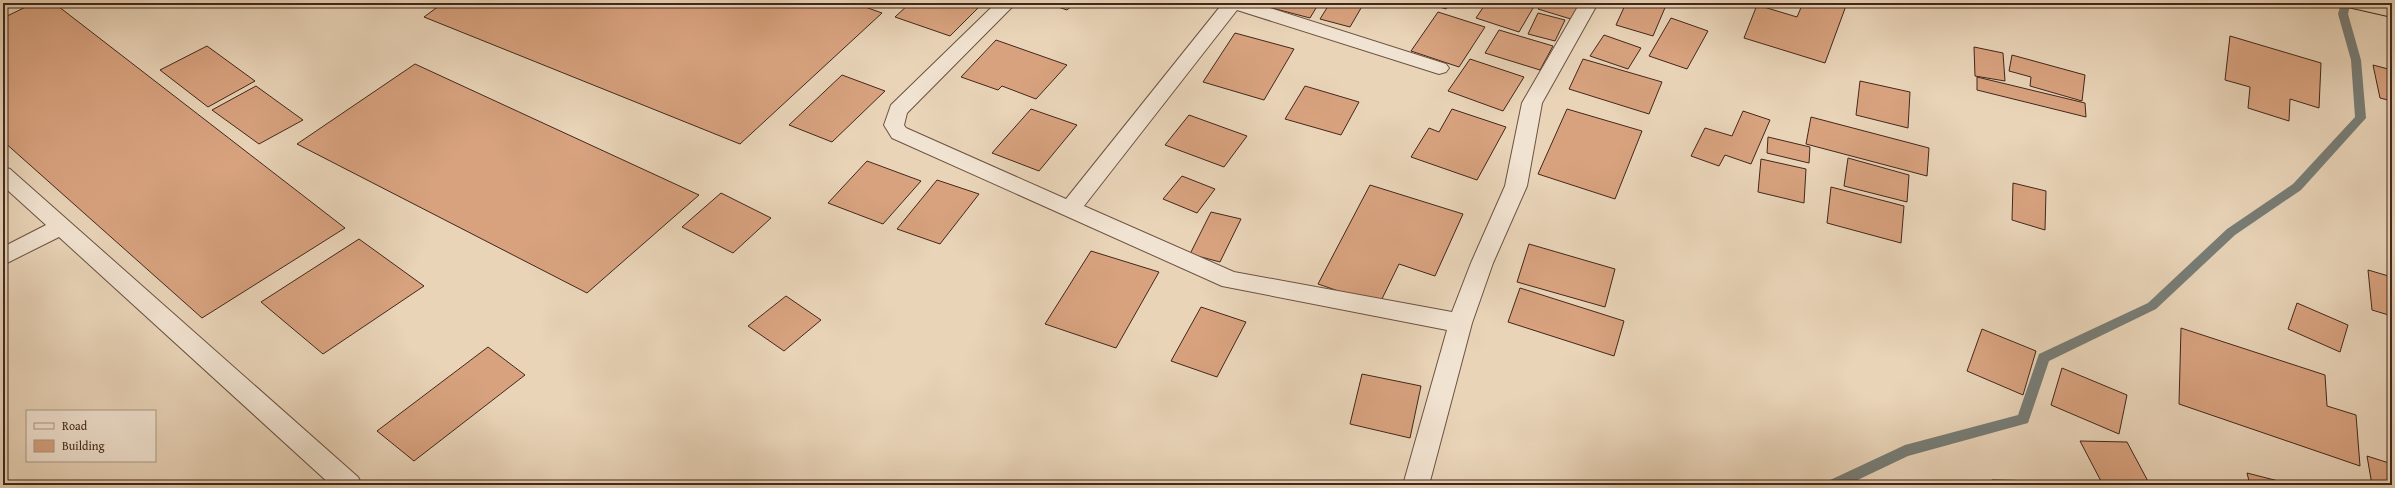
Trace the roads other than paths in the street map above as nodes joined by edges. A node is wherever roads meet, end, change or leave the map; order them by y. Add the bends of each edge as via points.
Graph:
1 (1007, 3) edge
2 (1234, 3) edge
3 (1589, 3) edge
4 (2354, 3) edge
5 (2392, 11) edge
6 (1439, 68) dead end
7 (3, 174) edge
8 (1070, 209) junction
9 (62, 226) junction
10 (3, 257) edge
11 (1460, 323) junction
12 (349, 485) edge
13 (1416, 485) edge

1 - 8 street via 898,110 894,125 899,133
2 - 6 street
2 - 8 street
3 - 11 street via 1532,103 1516,186 1482,263
4 - 5 highway
7 - 9 street
8 - 11 street via 1230,280
9 - 10 street
9 - 12 street
11 - 13 street

